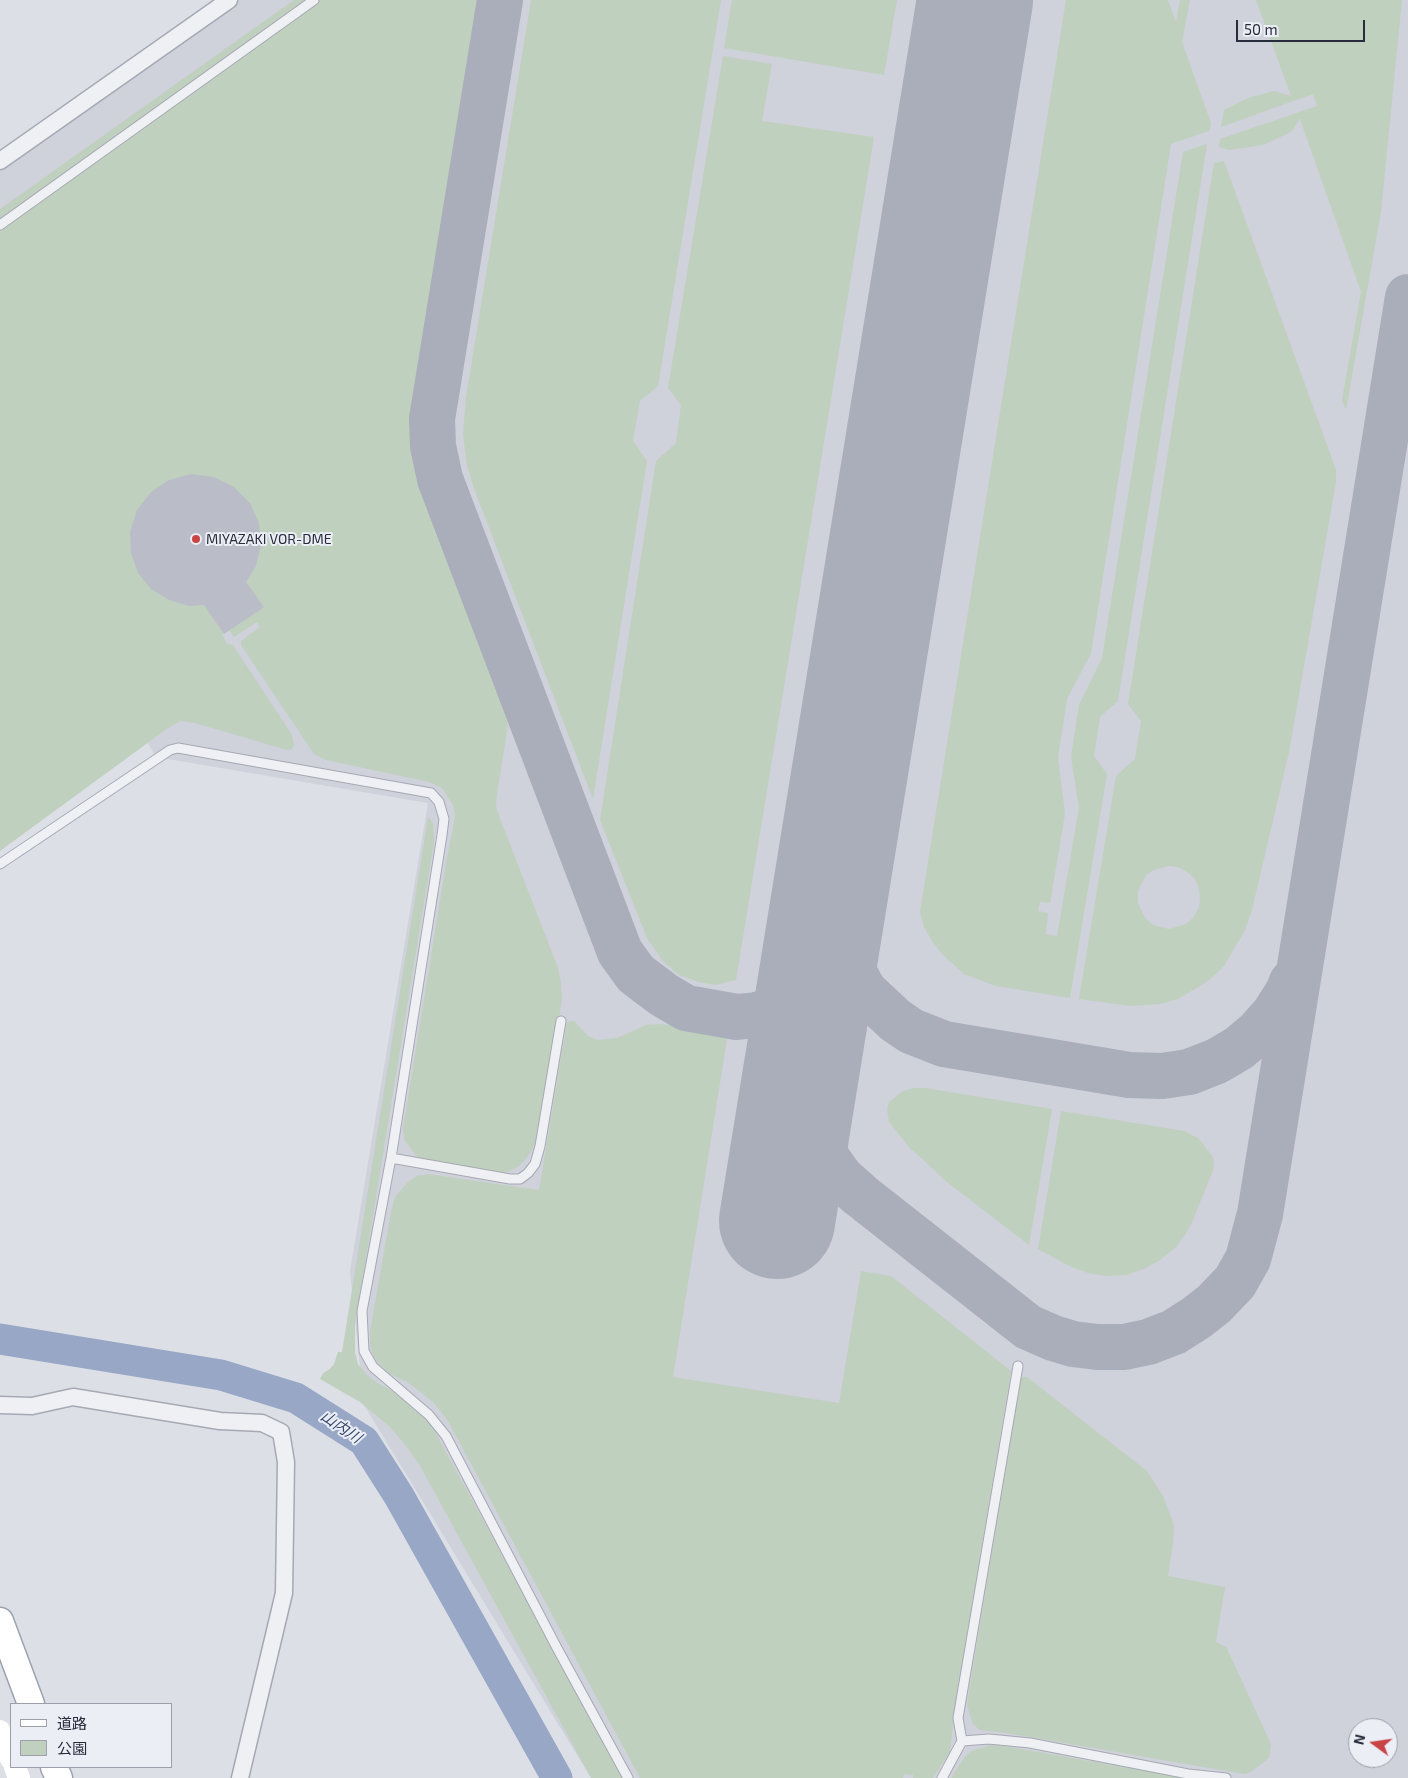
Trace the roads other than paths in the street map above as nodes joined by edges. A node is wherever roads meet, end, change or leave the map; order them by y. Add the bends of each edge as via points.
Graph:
1 (229, 0) edge
2 (314, 0) edge
3 (0, 161) edge
4 (0, 225) edge
5 (0, 864) edge
6 (561, 1021) dead end
7 (391, 1158) junction
8 (1018, 1366) dead end
9 (0, 1405) edge
10 (0, 1621) edge
11 (31, 1703) edge
12 (0, 1731) edge
13 (962, 1741) junction
14 (10, 1756) edge
15 (240, 1778) edge
16 (628, 1778) edge
17 (942, 1778) edge
18 (1226, 1778) edge

1 - 3 street
2 - 4 lane
5 - 7 lane via 170,750 178,748 431,793 439,802 444,819
6 - 7 lane via 540,1146 535,1164 528,1173 520,1179 510,1179
7 - 16 lane via 362,1311 364,1351 373,1367 429,1415 446,1436
8 - 13 lane via 958,1718
9 - 15 street via 32,1406 73,1397 220,1421 262,1423 280,1432 286,1462 284,1592
10 - 11 main road
12 - 14 street
13 - 17 lane
13 - 18 lane via 1030,1743 1188,1774

